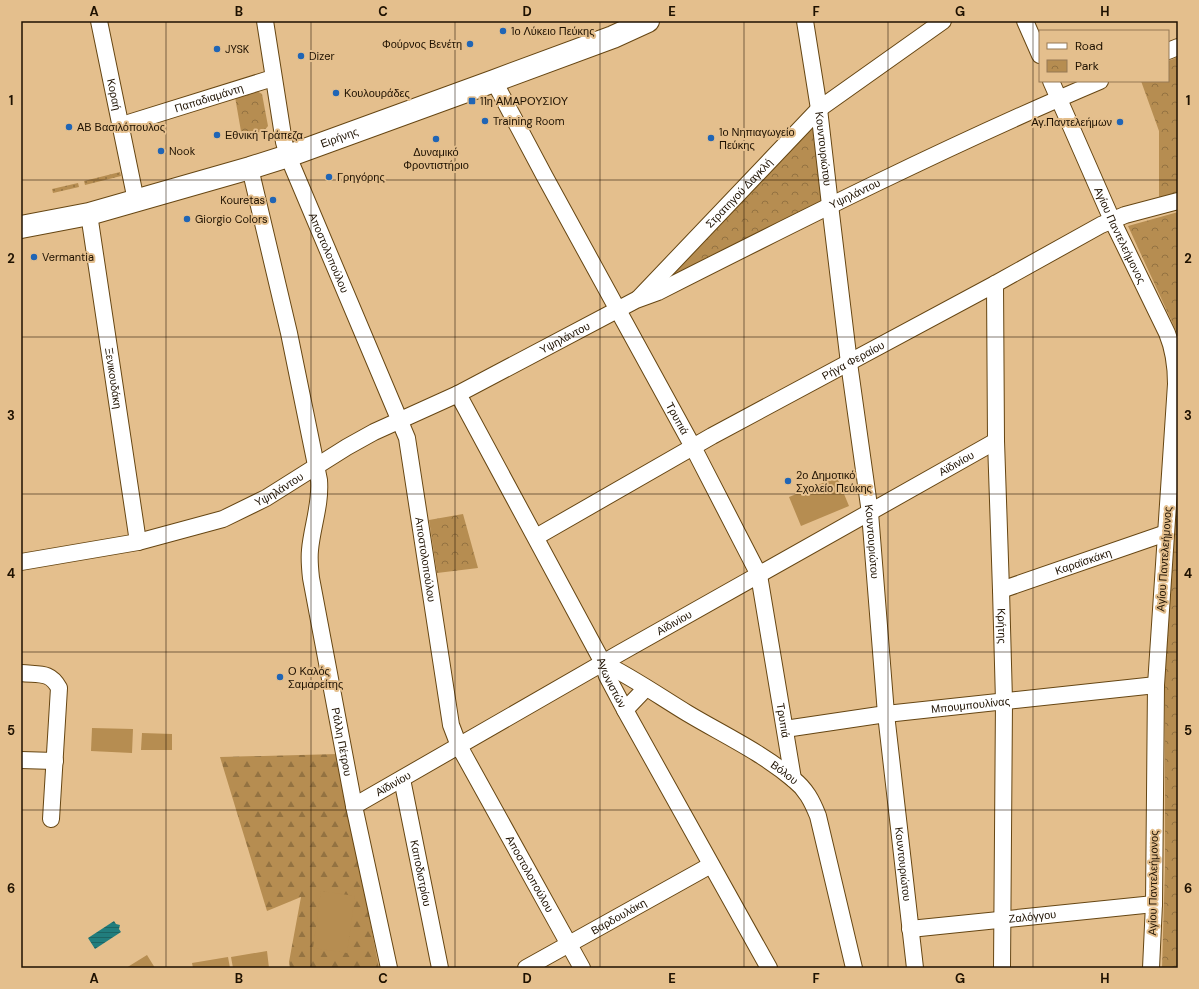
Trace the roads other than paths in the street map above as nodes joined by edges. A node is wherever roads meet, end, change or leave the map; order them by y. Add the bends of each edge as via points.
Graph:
1 (99, 21) edge
2 (266, 21) edge
3 (616, 21) edge
4 (648, 21) edge
5 (805, 21) edge
6 (942, 21) edge
7 (1025, 21) edge
8 (1178, 47) edge
9 (1169, 52) edge
10 (1039, 53) edge
11 (273, 78) junction
12 (494, 81) junction
13 (1052, 82) edge
14 (1098, 82) edge
15 (1059, 98) junction
16 (819, 109) junction
17 (122, 125) junction
18 (286, 149) junction
19 (250, 168) junction
20 (134, 191) junction
21 (1178, 201) edge
22 (830, 205) junction
23 (89, 214) junction
24 (21, 216) edge
25 (1112, 220) junction
26 (21, 227) edge
27 (995, 284) junction
28 (636, 300) junction
29 (618, 310) junction
30 (849, 362) junction
31 (458, 394) junction
32 (400, 420) junction
33 (996, 441) junction
34 (693, 447) junction
35 (316, 467) junction
36 (870, 513) junction
37 (1166, 533) junction
38 (536, 537) junction
39 (138, 542) junction
40 (21, 562) edge
41 (759, 575) junction
42 (1002, 590) junction
43 (603, 663) junction
44 (21, 673) edge
45 (1156, 684) junction
46 (646, 688) junction
47 (1004, 701) junction
48 (625, 710) junction
49 (886, 714) junction
50 (785, 729) junction
51 (458, 746) junction
52 (21, 760) edge
53 (54, 761) junction
54 (402, 779) junction
55 (793, 779) junction
56 (354, 806) junction
57 (51, 819) dead end
58 (711, 865) junction
59 (1154, 904) junction
60 (1002, 920) junction
61 (910, 928) junction
62 (569, 944) junction
63 (389, 968) edge
64 (440, 968) edge
65 (526, 968) edge
66 (582, 968) edge
67 (770, 968) edge
68 (854, 968) edge
69 (915, 968) edge
70 (1002, 968) edge
71 (1151, 968) edge

1 - 17 street, Κοραή
2 - 11 street, Αποστολοπούλου
3 - 18 main road, Ειρήνης
4 - 12 main road, Ειρήνης via 613,37
5 - 16 street, Κουντουριώτου
6 - 16 street, Στρατηγού Δαγκλή
7 - 10 street
8 - 9 street
11 - 17 street, Παπαδιαμάντη
11 - 18 street, Αποστολοπούλου
12 - 18 main road, Ειρήνης
12 - 29 street, Τρυπιά
13 - 15 street, Αγίου Παντελεήμονος
14 - 15 street, Υψηλάντου
15 - 22 street, Υψηλάντου
15 - 25 street, Αγίου Παντελεήμονος
16 - 22 street, Κουντουριώτου
16 - 28 street, Στρατηγού Δαγκλή
17 - 20 street, Κοραή
18 - 19 main road, Ειρήνης
18 - 20 main road, Ειρήνης
18 - 32 street, Αποστολοπούλου
19 - 23 main road, Ειρήνης
19 - 35 street, Ράλλη Πέτρου via 289,332
20 - 24 main road, Ειρήνης
21 - 25 street, Ρήγα Φεραίου
22 - 28 street, Υψηλάντου via 658,292
22 - 30 street, Κουντουριώτου
23 - 26 main road, Ειρήνης
23 - 39 street, Ξενικουδάκη
25 - 27 street, Ρήγα Φεραίου
25 - 37 street, Αγίου Παντελεήμονος via 1167,333 1176,365
27 - 30 street, Ρήγα Φεραίου
27 - 33 street, Κρήτης
28 - 29 street, Υψηλάντου
29 - 31 street, Υψηλάντου
29 - 34 street, Τρυπιά
30 - 34 street, Ρήγα Φεραίου
30 - 36 street, Κουντουριώτου
31 - 32 street, Υψηλάντου
31 - 38 street, Αγωνιστών
32 - 35 street, Υψηλάντου via 347,447
32 - 51 street, Αποστολοπούλου via 407,438 451,725
33 - 36 street, Αϊδινίου
33 - 42 street, Κρήτης
34 - 38 street, Ρήγα Φεραίου
34 - 41 street, Τρυπιά
35 - 39 street, Υψηλάντου via 266,498 223,520
35 - 56 street, Ράλλη Πέτρου via 320,490 310,550 311,578
36 - 41 street, Αϊδινίου
36 - 49 street, Κουντουριώτου
37 - 42 street, Καραϊσκάκη
37 - 45 street, Αγίου Παντελεήμονος
38 - 43 street, Αγωνιστών
39 - 40 street, Υψηλάντου
41 - 43 street, Αϊδινίου
41 - 50 street, Τρυπιά
42 - 47 street, Κρήτης
43 - 46 street, Βόλου
43 - 48 street, Αγωνιστών
43 - 51 street, Αϊδινίου
44 - 53 street via 48,675 55,680 59,688
45 - 47 street, Μπουμπουλίνας
45 - 59 street, Αγίου Παντελεήμονος
46 - 48 street
46 - 55 street, Βόλου via 756,753
47 - 49 street, Μπουμπουλίνας
47 - 60 street, Κρήτης
48 - 58 street, Αγωνιστών
49 - 50 street, Μπουμπουλίνας
49 - 61 street, Κουντουριώτου
50 - 55 street, Τρυπιά
51 - 54 street, Αϊδινίου
51 - 62 street, Αποστολοπούλου
52 - 53 street
53 - 57 street
54 - 56 street, Αϊδινίου
54 - 64 street, Καποδιστρίου
55 - 68 street, Βόλου via 810,797 818,816
56 - 63 street, Ράλλη Πέτρου
58 - 62 street, Βαρδουλάκη
58 - 67 street, Αγωνιστών
59 - 60 street, Ζαλόγγου
59 - 71 street, Αγίου Παντελεήμονος
60 - 61 street, Ζαλόγγου
60 - 70 street, Κρήτης
61 - 69 street, Κουντουριώτου
62 - 65 street, Βαρδουλάκη
62 - 66 street, Αποστολοπούλου

